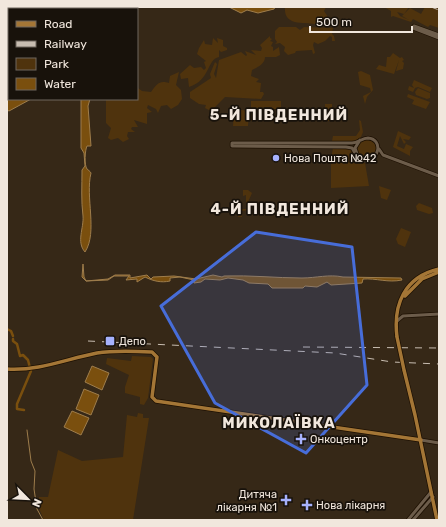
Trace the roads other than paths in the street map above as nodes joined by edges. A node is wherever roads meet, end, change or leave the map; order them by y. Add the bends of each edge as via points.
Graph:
1 (413, 27) dead end
2 (439, 36) edge
3 (360, 140) junction
4 (378, 148) junction
5 (355, 153) junction
6 (383, 154) junction
7 (374, 159) junction
8 (439, 176) edge
9 (439, 269) edge
10 (439, 272) edge
11 (421, 278) junction
12 (398, 312) junction
13 (439, 314) edge
14 (403, 316) junction
15 (397, 322) junction
16 (397, 331) junction
17 (7, 369) edge
18 (421, 440) junction
19 (439, 443) edge
20 (431, 492) junction
21 (433, 497) junction
22 (408, 520) edge
23 (413, 520) edge
24 (437, 520) edge

1 - 2 street
3 - 4 street via 372,139
3 - 5 street
3 - 5 street via 355,143 338,144 232,145 346,147 352,148
4 - 6 street
4 - 7 street
5 - 7 street via 362,160
6 - 7 street
6 - 8 street
9 - 11 main road
10 - 11 main road
11 - 12 main road via 404,297
11 - 16 main road via 408,287 398,304
12 - 14 street
12 - 15 main road
13 - 14 street
14 - 15 street
15 - 16 main road
16 - 18 main road, bridge
17 - 18 main road via 26,370 43,367 108,351 152,352 157,360 153,399 198,408
18 - 19 street
18 - 20 main road
20 - 21 main road
20 - 22 street
21 - 23 street
21 - 24 main road

